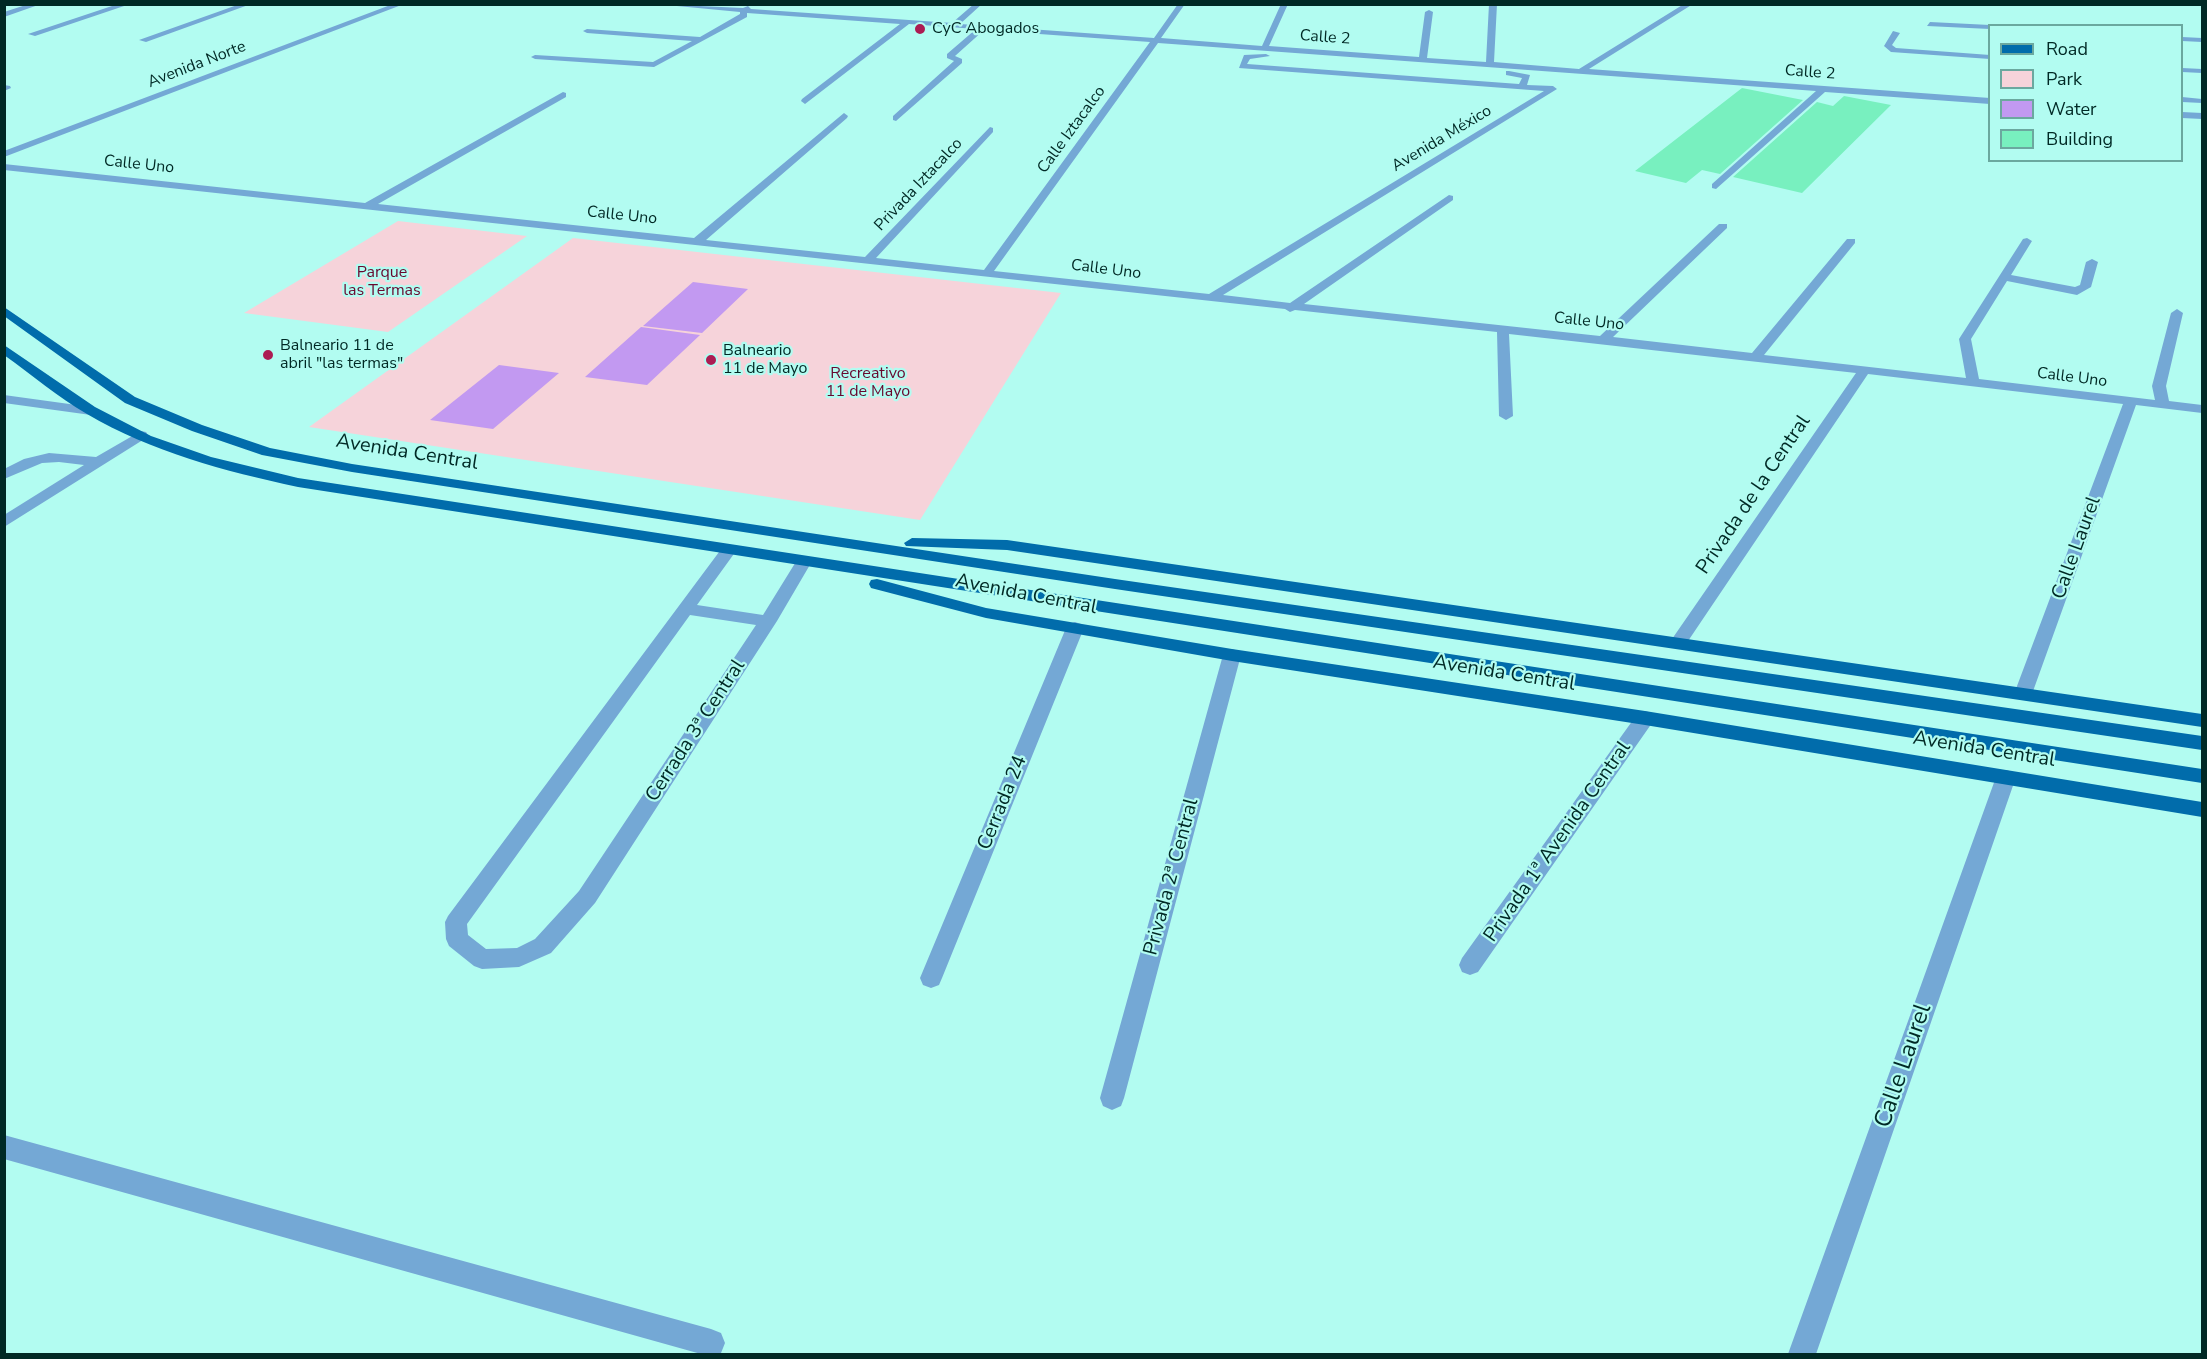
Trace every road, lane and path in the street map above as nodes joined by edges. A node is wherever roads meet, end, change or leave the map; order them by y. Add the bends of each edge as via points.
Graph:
1 (38, 4) edge
2 (127, 4) edge
3 (248, 4) edge
4 (401, 4) edge
5 (659, 4) edge
6 (754, 4) edge
7 (979, 4) edge
8 (1182, 4) edge
9 (1285, 4) edge
10 (1492, 4) edge
11 (1690, 4) edge
12 (827, 10) dead end
13 (743, 11) junction
14 (1429, 12) dead end
15 (4, 15) edge
16 (818, 16) junction
17 (906, 23) junction
18 (1930, 24) dead end
19 (952, 27) junction
20 (1988, 27) edge
21 (981, 29) junction
22 (587, 31) dead end
23 (1896, 33) dead end
24 (32, 34) dead end
25 (702, 39) junction
26 (2183, 39) edge
27 (143, 40) dead end
28 (2202, 40) edge
29 (1155, 41) junction
30 (1264, 49) junction
31 (1288, 54) junction
32 (535, 57) dead end
33 (1988, 57) edge
34 (1423, 60) junction
35 (1490, 65) junction
36 (2183, 70) edge
37 (2202, 71) edge
38 (1580, 72) junction
39 (1521, 87) junction
40 (1553, 89) junction
41 (1823, 89) junction
42 (563, 95) dead end
43 (2183, 100) edge
44 (805, 101) dead end
45 (1988, 101) edge
46 (2202, 101) edge
47 (2183, 115) edge
48 (844, 116) dead end
49 (2202, 116) edge
50 (896, 118) dead end
51 (990, 130) dead end
52 (4, 154) edge
53 (4, 167) edge
54 (1716, 186) dead end
55 (1449, 198) dead end
56 (369, 205) junction
57 (1723, 226) dead end
58 (698, 241) junction
59 (1851, 241) dead end
60 (2026, 241) dead end
61 (869, 260) junction
62 (2092, 262) dead end
63 (987, 273) junction
64 (2003, 277) junction
65 (1209, 298) junction
66 (1290, 308) junction
67 (4, 310) edge
68 (2177, 313) dead end
69 (1503, 330) junction
70 (1603, 340) junction
71 (4, 349) edge
72 (1755, 358) junction
73 (1864, 370) junction
74 (1973, 382) junction
75 (4, 399) edge
76 (2131, 401) junction
77 (2163, 405) junction
78 (2202, 409) edge
79 (91, 411) junction
80 (1506, 416) dead end
81 (141, 435) junction
82 (97, 462) junction
83 (4, 475) edge
84 (4, 522) edge
85 (838, 541) junction
86 (728, 551) junction
87 (803, 563) junction
88 (686, 609) junction
89 (768, 621) junction
90 (1076, 628) junction
91 (1678, 643) junction
92 (1232, 655) junction
93 (2023, 694) junction
94 (1645, 718) junction
95 (2202, 721) edge
96 (2202, 742) edge
97 (2202, 776) edge
98 (2007, 777) junction
99 (2202, 810) edge
100 (1470, 965) dead end
101 (931, 978) dead end
102 (1112, 1098) dead end
103 (4, 1147) edge
104 (711, 1343) dead end
105 (1802, 1354) edge

1 - 15 street
2 - 24 street
3 - 27 street
4 - 52 street, Avenida Norte
5 - 13 street, Calle 2
6 - 13 street
7 - 19 street
8 - 29 street, Calle Iztacalco
9 - 30 street
10 - 35 street
11 - 38 street, Avenida México
12 - 16 street
13 - 16 street, Calle 2
13 - 25 street via 744,15
14 - 34 street
16 - 17 street, Calle 2
17 - 19 street, Calle 2
17 - 44 street
18 - 20 street
19 - 21 street, Calle 2
21 - 29 street, Calle 2
21 - 50 street via 951,56 959,61
22 - 25 street
23 - 33 street via 1888,46 1894,50
25 - 32 street via 654,66
26 - 28 street
29 - 30 street, Calle 2
29 - 63 street, Calle Iztacalco
30 - 31 street, Calle 2
31 - 34 street, Calle 2
31 - 39 street via 1527,76
31 - 39 street via 1251,56 1241,65 1250,69
34 - 35 street, Calle 2
35 - 38 street, Calle 2
36 - 37 street
38 - 40 street, Avenida México
38 - 41 street, Calle 2
39 - 40 street
40 - 65 street, Avenida México
41 - 45 street, Calle 2
41 - 54 street
42 - 56 street
43 - 46 street
47 - 49 street
48 - 58 street
51 - 61 street, Privada Iztacalco
53 - 56 street, Calle Uno
55 - 66 street
56 - 58 street, Calle Uno
57 - 70 street
58 - 61 street, Calle Uno
59 - 72 street
60 - 64 street
61 - 63 street, Calle Uno
62 - 64 street via 2085,287 2077,291
63 - 65 street, Calle Uno
64 - 74 street via 1965,339
65 - 66 street, Calle Uno
66 - 69 street, Calle Uno
67 - 85 main road, Avenida Central via 130,400 267,452
68 - 77 street via 2159,387
69 - 70 street, Calle Uno
69 - 80 street
70 - 72 street, Calle Uno
71 - 79 main road, Avenida Central
72 - 73 street, Calle Uno
73 - 74 street, Calle Uno
73 - 91 street, Privada de la Central
74 - 76 street, Calle Uno
75 - 79 street
76 - 77 street, Calle Uno
76 - 93 street, Calle Laurel
77 - 78 street, Calle Uno
79 - 81 main road, Avenida Central
81 - 82 street
81 - 86 main road, Avenida Central via 237,471
82 - 83 street via 51,456 29,461
82 - 84 street
85 - 91 main road, Avenida Central via 1007,545
85 - 96 main road, Avenida Central
86 - 87 main road, Avenida Central
86 - 88 street, Cerrada 3ª Central
87 - 89 street, Cerrada 3ª Central
87 - 90 main road, Avenida Central via 986,613
87 - 97 main road, Avenida Central
88 - 89 street
88 - 89 street, Cerrada 3ª Central via 456,922 457,939 482,959 519,957 543,946 587,897
90 - 92 main road, Avenida Central
90 - 101 street, Cerrada 24
91 - 93 main road, Avenida Central
92 - 94 main road, Avenida Central
92 - 102 street, Privada 2ª Central
93 - 95 main road, Avenida Central
94 - 98 main road, Avenida Central
94 - 100 street, Privada 1ª Avenida Central
98 - 99 main road, Avenida Central
98 - 105 street, Calle Laurel
103 - 104 street

